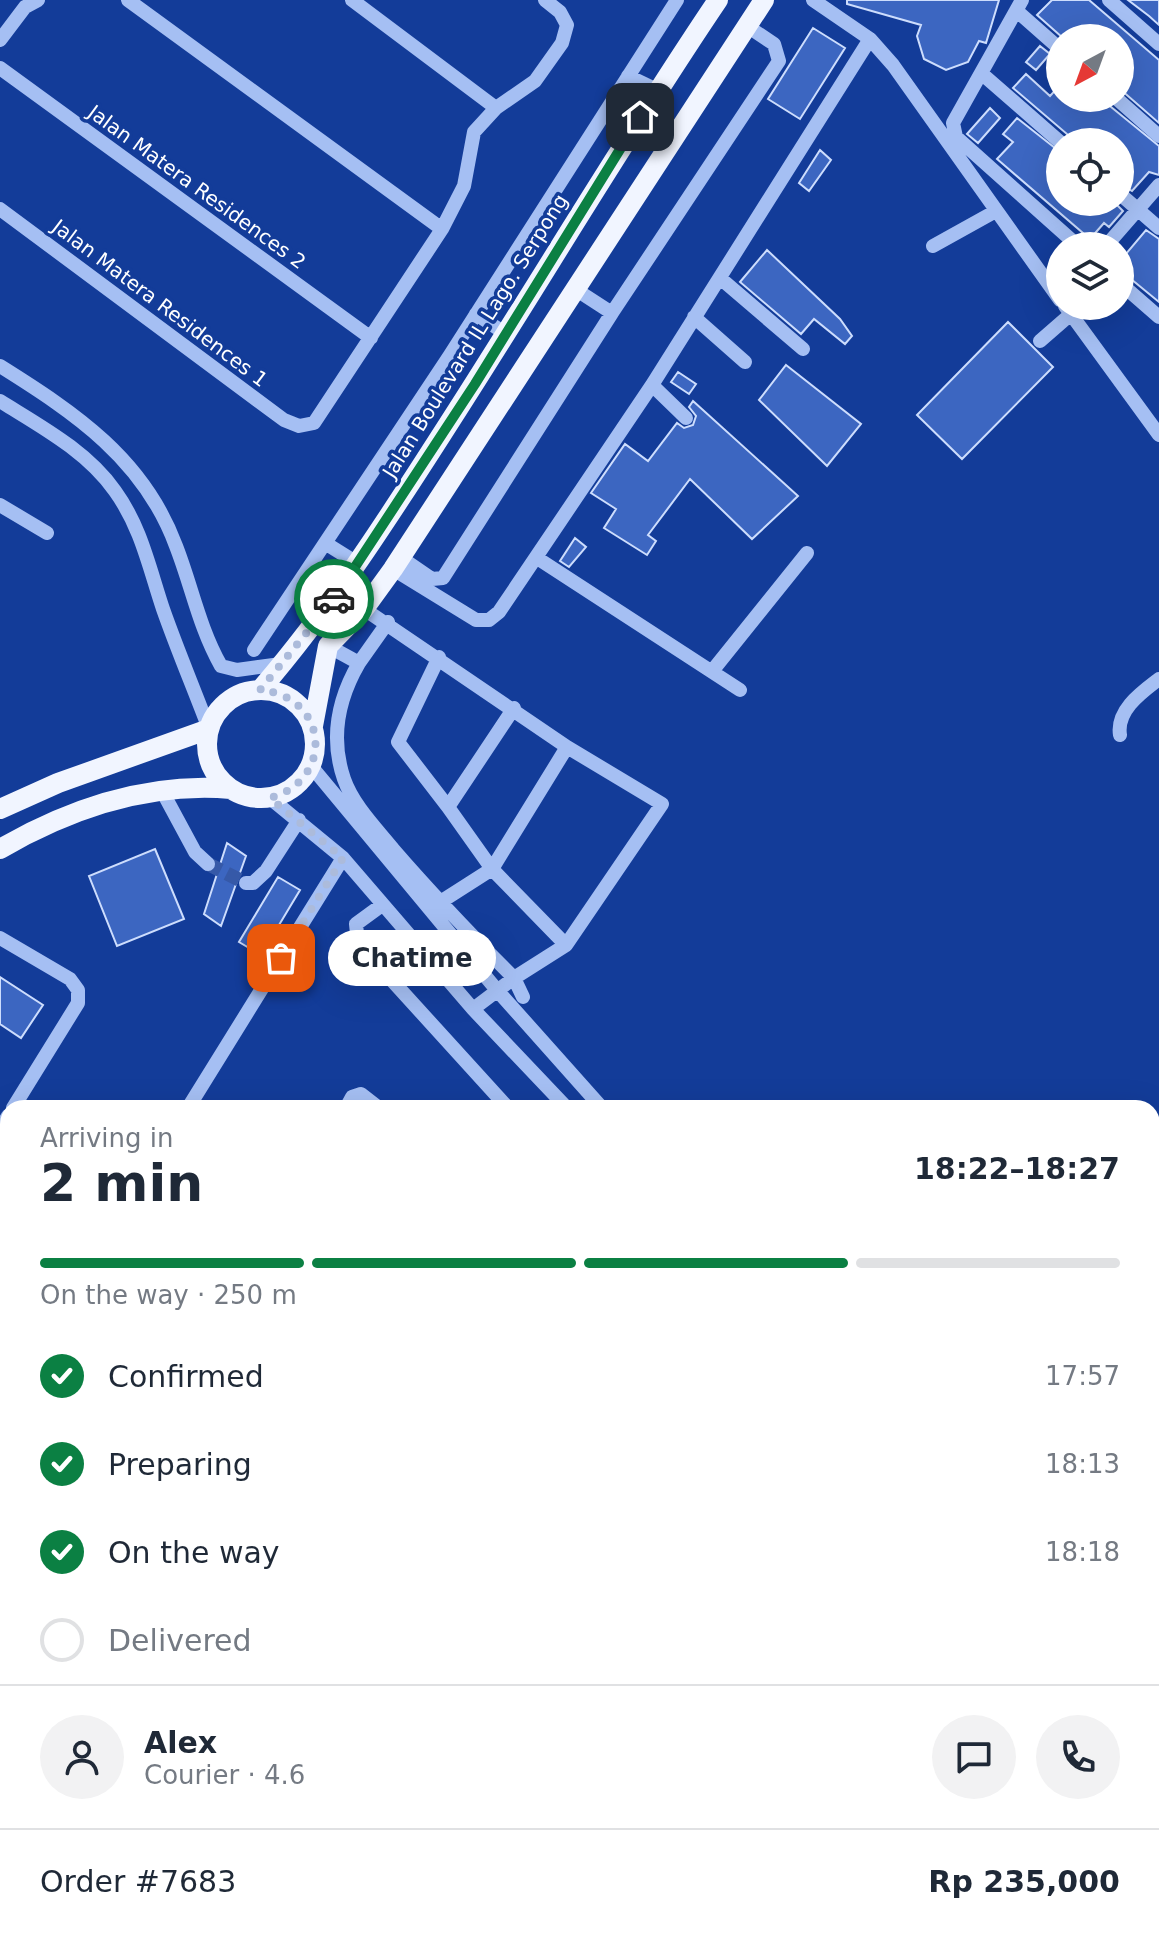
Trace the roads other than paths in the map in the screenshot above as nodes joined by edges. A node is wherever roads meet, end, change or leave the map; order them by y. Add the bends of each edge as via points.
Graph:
1 (38, 0) edge
2 (128, 0) edge
3 (352, 0) edge
4 (545, 0) edge
5 (677, 0) edge
6 (718, 0) edge
7 (764, 0) edge
8 (813, 0) edge
9 (1109, 0) edge
10 (1020, 6) edge
11 (747, 26) junction
12 (1046, 34) edge
13 (870, 39) junction
14 (0, 40) edge
15 (1159, 44) edge
16 (0, 68) edge
17 (981, 73) junction
18 (628, 76) junction
19 (657, 90) junction
20 (496, 108) junction
21 (1132, 112) edge
22 (1046, 130) edge
23 (1159, 136) edge
24 (1159, 185) edge
25 (1134, 206) edge
26 (0, 209) edge
27 (1138, 210) junction
28 (996, 211) junction
29 (1159, 228) edge
30 (442, 229) junction
31 (1062, 232) edge
32 (1118, 232) edge
33 (933, 246) dead end
34 (720, 278) junction
35 (1046, 281) edge
36 (575, 289) junction
37 (1134, 295) edge
38 (612, 313) junction
39 (476, 314) junction
40 (694, 317) junction
41 (1159, 317) edge
42 (1059, 320) edge
43 (1075, 320) edge
44 (506, 334) junction
45 (371, 338) junction
46 (1040, 341) dead end
47 (803, 349) dead end
48 (745, 362) dead end
49 (0, 366) edge
50 (475, 384) junction
51 (652, 385) junction
52 (37, 389) junction
53 (0, 401) edge
54 (502, 401) junction
55 (22, 414) junction
56 (686, 418) dead end
57 (1159, 435) edge
58 (0, 505) edge
59 (47, 533) dead end
60 (325, 543) junction
61 (807, 553) dead end
62 (537, 558) junction
63 (357, 563) junction
64 (397, 563) junction
65 (364, 609) junction
66 (388, 622) junction
67 (328, 646) junction
68 (254, 650) dead end
69 (439, 657) junction
70 (359, 663) junction
71 (281, 664) junction
72 (713, 670) junction
73 (1159, 679) edge
74 (260, 690) junction
75 (740, 690) dead end
76 (514, 708) junction
77 (313, 726) junction
78 (209, 729) junction
79 (1120, 735) dead end
80 (567, 747) junction
81 (311, 766) junction
82 (161, 789) junction
83 (231, 789) junction
84 (270, 798) junction
85 (448, 807) junction
86 (0, 809) edge
87 (299, 820) junction
88 (0, 849) edge
89 (343, 858) junction
90 (208, 864) tunnel mouth
91 (492, 869) junction
92 (246, 883) dead end
93 (382, 905) junction
94 (434, 906) junction
95 (0, 938) edge
96 (566, 945) junction
97 (514, 978) junction
98 (496, 989) junction
99 (523, 997) dead end
100 (473, 1009) junction
101 (18, 1100) edge
102 (193, 1100) edge
103 (350, 1100) edge
104 (369, 1100) edge
105 (501, 1100) edge
106 (559, 1100) edge
107 (595, 1100) edge

1 - 14 street via 25,7
2 - 30 street
3 - 20 street
4 - 20 street via 567,25 562,43 535,81
5 - 18 street
6 - 19 main road, Jalan Boulevard IL Lago. Serpong
7 - 11 main road
8 - 13 street
9 - 15 street
10 - 12 street
10 - 17 street
11 - 36 main road
11 - 38 street via 774,44 779,61
13 - 28 street
13 - 34 street
16 - 45 street, Jalan Matera Residences 2
17 - 22 street
17 - 31 street via 953,123 956,137
18 - 19 street
18 - 39 street
19 - 44 main road, Jalan Boulevard IL Lago. Serpong
20 - 30 street via 474,132 464,186
21 - 23 street
24 - 27 street
25 - 27 street
26 - 45 street, Jalan Matera Residences 1 via 299,426 314,423
27 - 29 street
27 - 32 street
28 - 33 street
28 - 35 street
30 - 45 street
34 - 40 street
34 - 47 street
36 - 38 street
36 - 54 main road
37 - 41 street
38 - 64 street via 443,578 432,579
39 - 44 street
39 - 60 street
40 - 48 street
40 - 51 street
42 - 46 street
43 - 57 street
44 - 50 main road, Jalan Boulevard IL Lago. Serpong
49 - 52 street
50 - 54 main road
50 - 63 main road, Jalan Boulevard IL Lago. Serpong
51 - 56 street
51 - 62 street
52 - 55 street
52 - 71 street via 102,436 161,508 204,635 221,666 237,670
53 - 55 street
54 - 64 main road
55 - 78 street via 84,459 114,489 134,522
58 - 59 street
60 - 63 street
60 - 68 street
61 - 72 street
62 - 64 street via 489,620 476,620
62 - 72 street
63 - 71 main road, Jalan Boulevard IL Lago. Serpong
64 - 65 main road
65 - 66 street
65 - 67 main road
66 - 69 street
66 - 70 street
67 - 70 street
67 - 77 main road
69 - 76 street
69 - 85 street via 398,742
70 - 94 street via 337,713 344,780
71 - 74 main road, Jalan Boulevard IL Lago. Serpong
72 - 75 street
73 - 79 street via 1121,718
74 - 77 main road via 297,704
74 - 78 main road via 234,697
76 - 80 street
76 - 85 street
77 - 81 main road
78 - 83 main road via 208,756
78 - 86 main road
80 - 91 street
80 - 96 street via 662,804
81 - 84 main road via 295,787
81 - 94 street
82 - 83 main road
82 - 88 main road via 115,798
82 - 90 street via 195,852
83 - 84 main road
84 - 87 street
85 - 91 street
87 - 89 street
87 - 92 street via 266,871
89 - 93 street
89 - 102 street
91 - 94 street
91 - 96 street
93 - 100 street
93 - 105 street via 356,924 358,943
94 - 97 street
94 - 98 street
95 - 101 street via 70,979 78,990 78,1003
96 - 97 street
97 - 98 street
97 - 99 street
98 - 100 street
98 - 107 street
100 - 106 street
103 - 104 street via 361,1094

